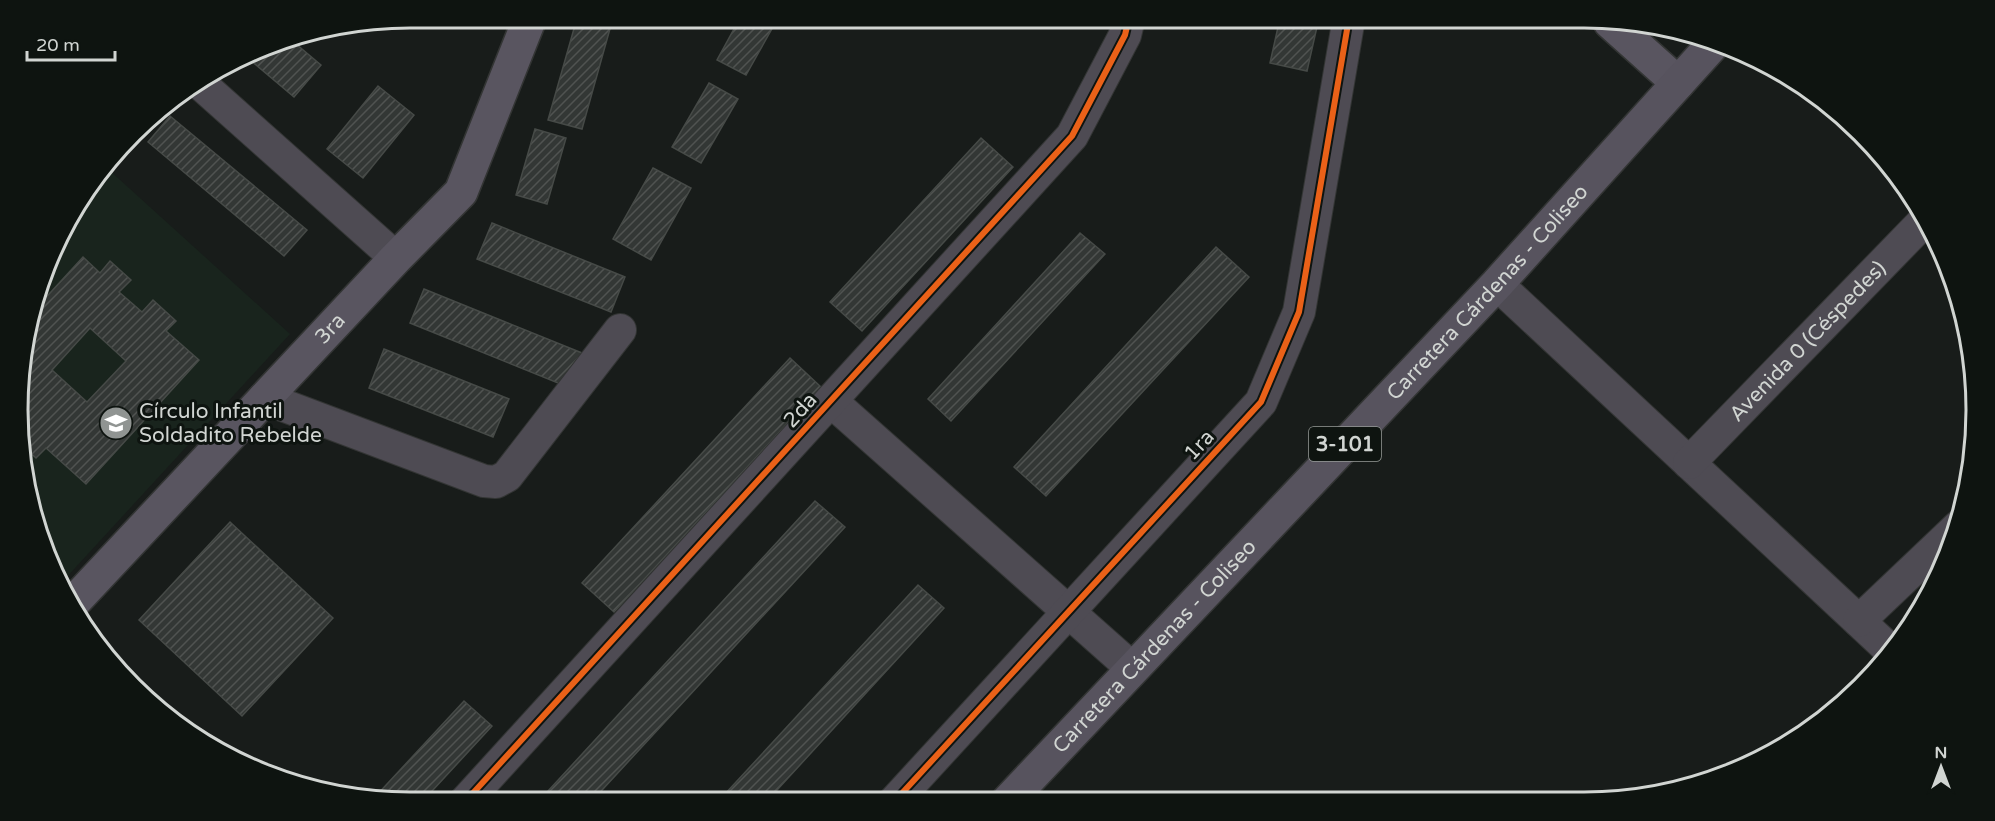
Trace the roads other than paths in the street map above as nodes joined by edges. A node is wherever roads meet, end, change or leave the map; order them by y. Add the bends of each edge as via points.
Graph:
1 (526, 28) edge
2 (1127, 28) edge
3 (1347, 28) edge
4 (1619, 30) edge
5 (1708, 49) edge
6 (1678, 83) junction
7 (205, 89) edge
8 (1919, 227) edge
9 (396, 258) junction
10 (1497, 284) junction
11 (620, 330) dead end
12 (264, 398) junction
13 (831, 401) junction
14 (1689, 463) junction
15 (1943, 541) edge
16 (78, 598) edge
17 (1068, 612) junction
18 (1859, 621) junction
19 (1886, 646) edge
20 (1133, 669) junction
21 (474, 792) edge
22 (903, 792) edge
23 (1017, 792) edge

1 - 9 street, 3ra via 461,192
2 - 13 street, 2da via 1072,136
3 - 17 street, 1ra via 1299,312 1261,402
4 - 6 street
5 - 6 main road, Carretera Cárdenas - Coliseo / 3-101
6 - 10 main road, Carretera Cárdenas - Coliseo / 3-101
7 - 9 street
8 - 14 street, Avenida 0 (Céspedes)
9 - 12 street, 3ra
10 - 14 street
10 - 20 main road, Carretera Cárdenas - Coliseo / 3-101
11 - 12 street via 507,476 496,482 484,481
12 - 16 street, 3ra
13 - 17 street
13 - 21 street, 2da
14 - 18 street
15 - 18 street
17 - 20 street
17 - 22 street, 1ra
18 - 19 street
20 - 23 main road, Carretera Cárdenas - Coliseo / 3-101

